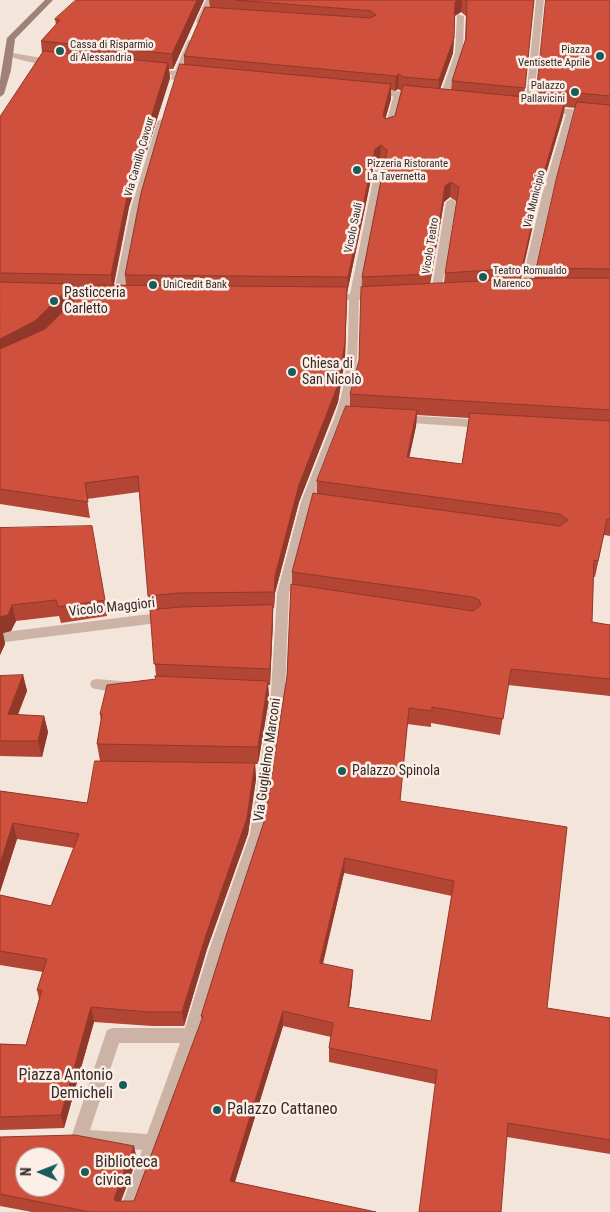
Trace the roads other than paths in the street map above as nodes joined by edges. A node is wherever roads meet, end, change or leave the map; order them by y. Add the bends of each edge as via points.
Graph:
1 (50, 0) edge
2 (210, 0) edge
3 (540, 0) edge
4 (202, 16) junction
5 (460, 16) dead end
6 (216, 17) edge
7 (10, 54) junction
8 (0, 60) edge
9 (60, 62) edge
10 (138, 70) edge
11 (177, 73) junction
12 (206, 76) edge
13 (172, 90) edge
14 (369, 91) edge
15 (0, 94) edge
16 (398, 94) junction
17 (435, 98) junction
18 (453, 100) edge
19 (519, 106) edge
20 (529, 108) junction
21 (570, 114) dead end
22 (610, 116) edge
23 (163, 118) edge
24 (388, 131) edge
25 (380, 165) edge
26 (451, 202) edge
27 (526, 290) edge
28 (436, 293) edge
29 (390, 296) edge
30 (119, 297) edge
31 (315, 298) edge
32 (354, 298) junction
33 (340, 416) junction
34 (367, 418) edge
35 (386, 418) edge
36 (498, 424) edge
37 (307, 502) junction
38 (324, 504) edge
39 (181, 616) edge
40 (5, 637) dead end
41 (96, 684) dead end
42 (144, 686) edge
43 (191, 1036) junction
44 (60, 1138) edge
45 (80, 1138) junction
46 (152, 1143) junction
47 (128, 1212) edge

1 - 7 main road via 11,38
2 - 4 street
3 - 20 street
4 - 6 street
4 - 11 street
5 - 17 street via 459,54
7 - 8 main road
7 - 9 street via 31,60
7 - 15 main road
10 - 11 street
11 - 12 street
11 - 13 street
14 - 16 street
16 - 17 street
16 - 24 street
17 - 18 street
19 - 20 street
20 - 22 street
21 - 27 street, Via Municipio via 547,195
23 - 30 street, Via Camillo Cavour via 130,236
25 - 32 street, Vicolo Sauli
26 - 28 street, Vicolo Teatro
29 - 32 street
31 - 32 street
32 - 33 street, Via Guglielmo Marconi via 352,368
33 - 34 street
33 - 37 street, Via Guglielmo Marconi
35 - 36 street
37 - 38 street
37 - 43 street, Via Guglielmo Marconi via 287,594 278,614 257,834
39 - 40 street, Vicolo Maggiori
41 - 42 street
43 - 45 street via 112,1035
43 - 46 street, Via Guglielmo Marconi
44 - 45 street
45 - 46 street
46 - 47 street, Via Guglielmo Marconi

